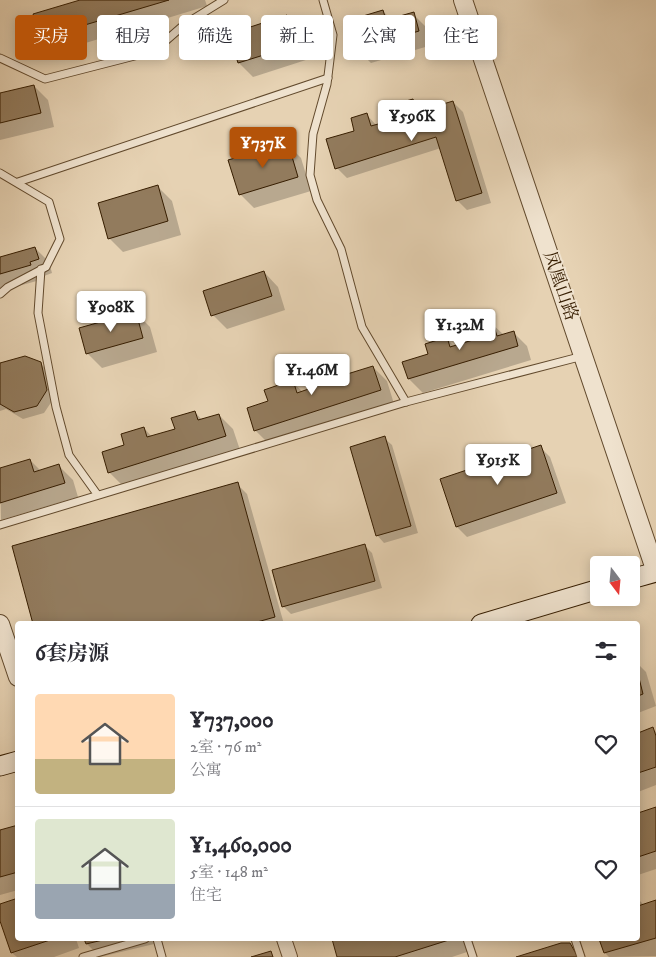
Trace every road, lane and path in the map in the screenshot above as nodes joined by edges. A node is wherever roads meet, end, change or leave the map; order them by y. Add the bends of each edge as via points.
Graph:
1 (224, 0) edge
2 (323, 0) edge
3 (463, 0) edge
4 (0, 58) edge
5 (328, 78) junction
6 (0, 173) edge
7 (18, 182) junction
8 (41, 269) junction
9 (0, 294) edge
10 (584, 356) junction
11 (406, 402) junction
12 (98, 494) junction
13 (0, 525) edge
14 (656, 572) edge
15 (640, 576) edge
16 (590, 592) edge
17 (491, 621) edge
18 (0, 624) edge
19 (15, 668) edge
20 (15, 762) edge
21 (0, 766) edge
22 (138, 941) edge
23 (158, 941) edge
24 (285, 941) edge
25 (468, 941) edge
26 (576, 941) edge
27 (83, 957) edge
28 (162, 957) edge
29 (290, 957) edge
30 (473, 957) edge
31 (581, 957) edge

1 - 4 lane via 185,24 154,51 144,54 45,79
2 - 5 lane via 333,35
3 - 10 street, 凤凰山路
5 - 7 lane
5 - 11 lane via 313,134 310,175 317,200 341,249 362,327
6 - 7 lane
7 - 8 lane via 49,202 60,239 46,267
8 - 9 lane
8 - 12 lane via 38,313 56,407 69,455
10 - 11 lane
10 - 14 street, 凤凰山路
11 - 12 lane
12 - 13 lane
14 - 15 main road
16 - 17 main road
18 - 19 street
20 - 21 main road
22 - 27 lane
23 - 28 lane
24 - 29 street
25 - 30 lane
26 - 31 lane

